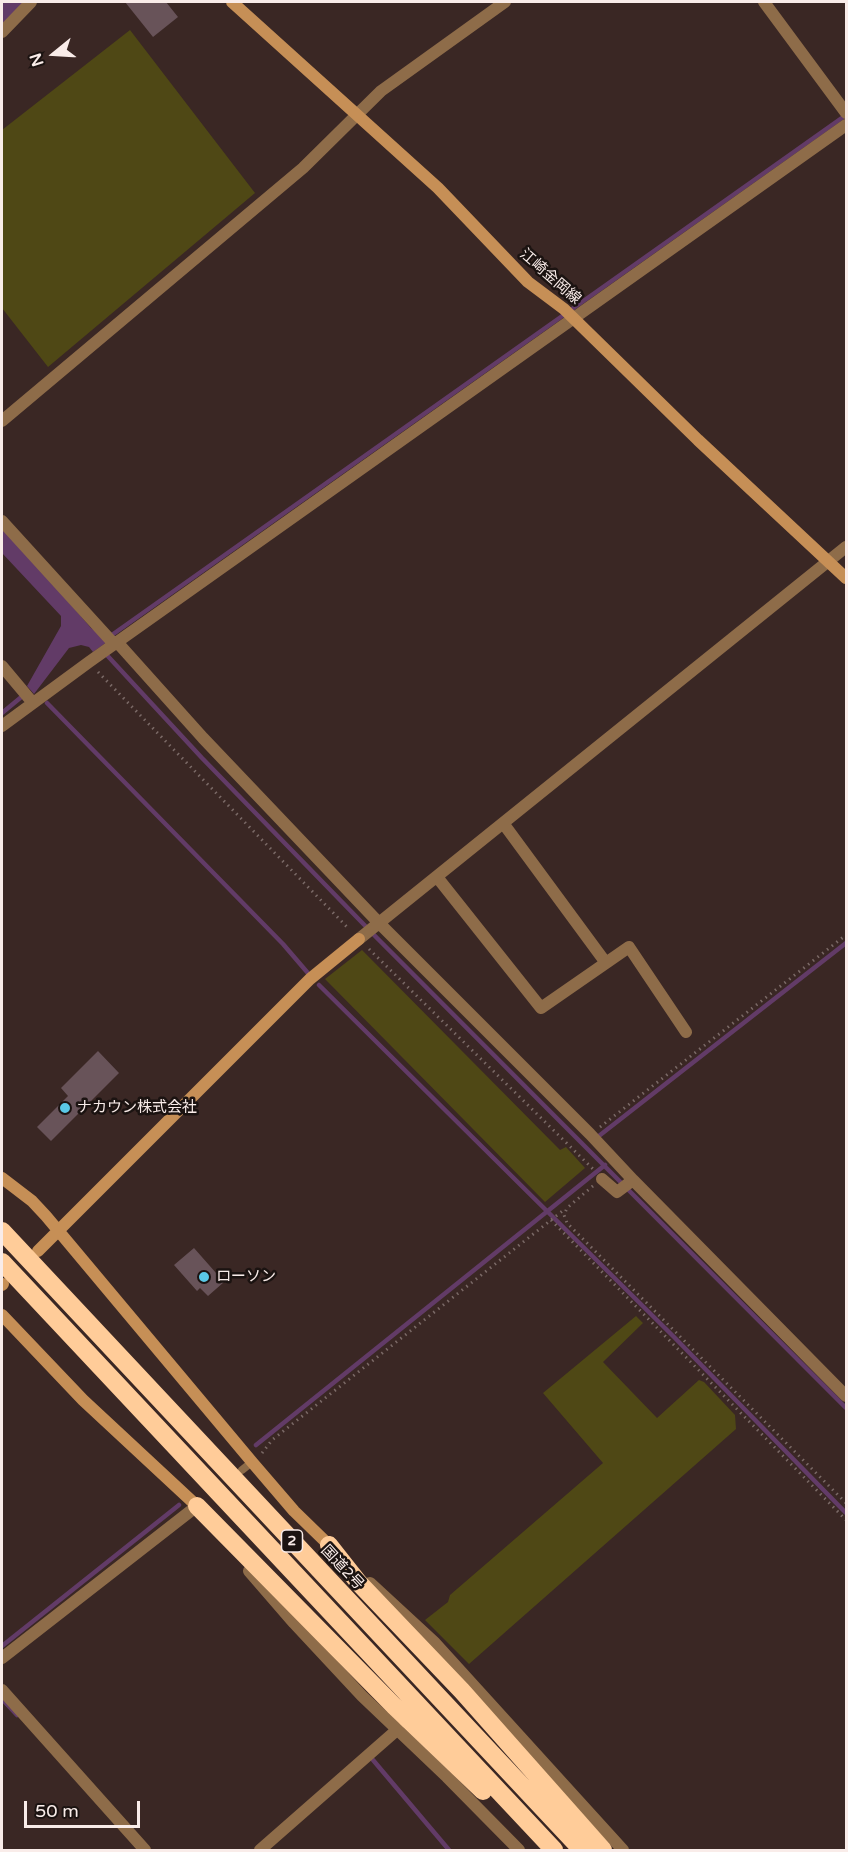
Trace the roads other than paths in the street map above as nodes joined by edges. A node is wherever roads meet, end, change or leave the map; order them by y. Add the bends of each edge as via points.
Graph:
1 (31, 2) edge
2 (232, 2) edge
3 (505, 2) edge
4 (764, 2) edge
5 (2, 32) edge
6 (845, 111) edge
7 (358, 115) junction
8 (846, 125) edge
9 (569, 314) junction
10 (2, 421) edge
11 (2, 521) edge
12 (846, 547) edge
13 (828, 562) junction
14 (846, 578) edge
15 (111, 641) junction
16 (2, 666) edge
17 (28, 697) junction
18 (2, 726) edge
19 (503, 823) junction
20 (436, 877) junction
21 (378, 924) junction
22 (606, 963) junction
23 (686, 1032) dead end
24 (598, 1175) road end
25 (2, 1178) edge
26 (627, 1184) junction
27 (2, 1231) edge
28 (58, 1232) junction
29 (38, 1251) dead end
30 (2, 1262) edge
31 (2, 1315) edge
32 (846, 1396) edge
33 (199, 1504) junction
34 (329, 1545) junction
35 (2, 1658) edge
36 (2, 1690) edge
37 (398, 1730) junction
38 (145, 1851) edge
39 (260, 1851) edge
40 (519, 1851) edge
41 (549, 1851) edge
42 (554, 1851) edge
43 (582, 1851) edge
44 (603, 1851) edge
45 (623, 1851) edge

1 - 5 street
2 - 7 street, 江崎金岡線
3 - 7 street via 381,91
4 - 6 street
7 - 9 street, 江崎金岡線 via 438,188 528,282
7 - 10 street via 303,168
8 - 9 street
9 - 13 street, 江崎金岡線
9 - 15 street
11 - 15 street
12 - 13 street
13 - 14 street, 江崎金岡線
13 - 19 street
15 - 17 street via 94,658
15 - 21 street
16 - 17 street
17 - 18 street
19 - 20 street
19 - 22 street
20 - 21 street
20 - 22 street via 541,1008
21 - 26 street via 593,1137
21 - 28 street via 310,979
22 - 23 street via 628,947
24 - 26 street via 617,1192
25 - 28 street via 32,1201
26 - 32 street
27 - 43 highway, 国道2号 / 2
28 - 29 street
28 - 34 street via 247,1466
30 - 42 highway, 2
31 - 33 street via 83,1400
33 - 35 street
33 - 37 street via 294,1623
33 - 41 highway via 394,1706
34 - 44 highway
34 - 45 street via 435,1643
36 - 38 street
37 - 39 street
37 - 40 street

